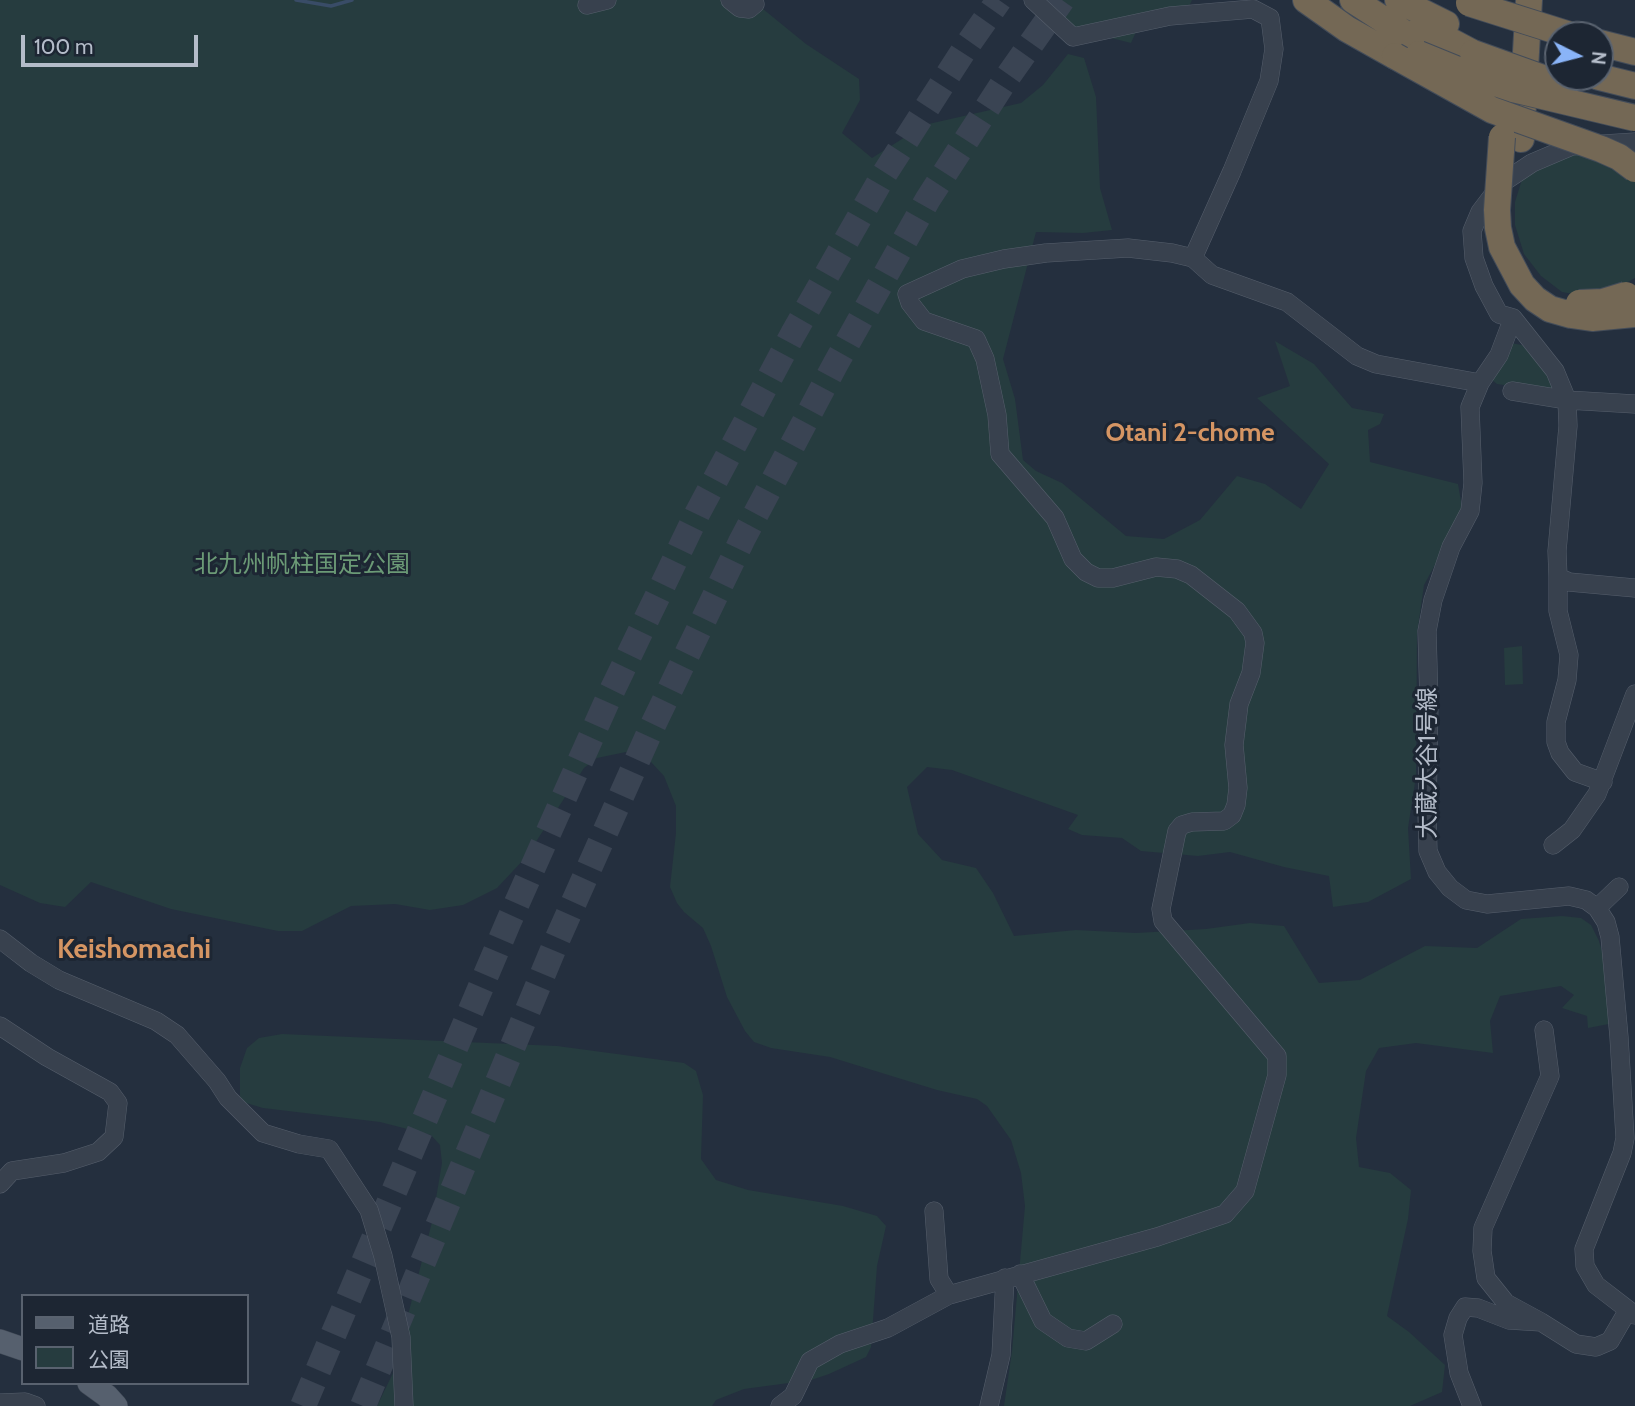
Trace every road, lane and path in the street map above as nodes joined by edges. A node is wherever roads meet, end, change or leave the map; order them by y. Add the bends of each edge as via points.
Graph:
1 (607, 0) edge
2 (730, 0) edge
3 (754, 0) edge
4 (1033, 0) edge
5 (1306, 0) edge
6 (1322, 0) edge
7 (1353, 0) edge
8 (1373, 0) edge
9 (1398, 0) edge
10 (1425, 0) edge
11 (1431, 0) edge
12 (1516, 0) edge
13 (1530, 0) edge
14 (587, 5) dead end
15 (1466, 30) edge
16 (1544, 34) edge
17 (1544, 44) edge
18 (1614, 47) edge
19 (1398, 51) junction
20 (1635, 52) edge
21 (1544, 62) edge
22 (1614, 63) edge
23 (1635, 68) edge
24 (1614, 81) edge
25 (1635, 86) edge
26 (1635, 102) edge
27 (1635, 118) edge
28 (1511, 138) junction
29 (1635, 144) edge
30 (1635, 169) edge
31 (1193, 258) junction
32 (1633, 296) edge
33 (1513, 318) junction
34 (1480, 383) junction
35 (1512, 391) dead end
36 (1567, 400) junction
37 (1635, 404) edge
38 (1558, 577) junction
39 (1635, 588) edge
40 (1635, 694) edge
41 (1602, 782) junction
42 (1553, 845) dead end
43 (1619, 887) dead end
44 (1597, 908) junction
45 (0, 939) edge
46 (0, 1026) edge
47 (1544, 1030) dead end
48 (0, 1184) edge
49 (934, 1211) dead end
50 (1012, 1276) junction
51 (949, 1295) junction
52 (1631, 1312) edge
53 (1541, 1322) junction
54 (1113, 1324) dead end
55 (0, 1341) edge
56 (21, 1348) edge
57 (92, 1385) edge
58 (5, 1404) edge
59 (36, 1406) edge
60 (116, 1406) edge
61 (404, 1406) edge
62 (780, 1406) edge
63 (989, 1406) edge
64 (1472, 1406) edge

1 - 14 street
2 - 3 street via 749,9
4 - 31 street via 1073,37 1170,16 1253,9 1270,18 1274,49 1269,81
5 - 19 highway via 1347,29
6 - 19 highway
7 - 15 highway via 1415,38
8 - 15 highway
9 - 15 highway
10 - 15 highway
11 - 15 highway
12 - 28 highway
13 - 28 highway
15 - 16 highway, bridge
15 - 17 highway
15 - 21 highway via 1500,48
15 - 26 highway, bridge via 1558,83
15 - 29 highway via 1499,97
18 - 20 highway
19 - 27 highway, bridge via 1513,89
19 - 30 highway, bridge via 1492,110 1601,149
22 - 23 highway
24 - 25 highway
28 - 32 highway, bridge via 1497,210 1498,228 1502,247 1522,285 1543,304 1592,318
29 - 33 street via 1572,146 1531,163 1502,183 1480,212 1472,231 1474,258 1499,314
31 - 34 street via 1212,275 1287,302 1357,356 1376,364
31 - 50 street via 1128,248 1046,253 962,269 907,295 924,321 976,339 997,415 1000,454 1055,518 1073,559 1098,578 1113,579 1156,567 1191,575 1237,611 1255,643 1251,673 1238,704 1236,805 1223,821 1192,822 1177,831 1161,909 1163,922 1278,1056 1278,1075 1245,1191 1225,1214
33 - 34 street, 大蔵大谷1号線 via 1499,355
33 - 36 street via 1555,371
34 - 44 street, 大蔵大谷1号線 via 1470,407 1470,511 1451,547 1427,631 1428,851 1437,872 1466,900 1487,904 1569,896
35 - 36 street
36 - 37 street
36 - 38 street
38 - 39 street
38 - 41 street via 1558,611 1569,655 1556,742 1575,772
40 - 41 street
41 - 42 street via 1572,830
43 - 44 street
44 - 52 street via 1610,937 1625,1125 1622,1153 1584,1249 1585,1266 1596,1286
45 - 61 street via 59,979 156,1021 177,1035 263,1133 329,1149 369,1210 383,1256 401,1336
46 - 48 street via 110,1092 118,1103 114,1137 98,1152 12,1171
47 - 53 street via 1550,1076 1483,1228 1482,1251 1486,1278 1506,1303
49 - 51 street via 939,1279
50 - 51 street
50 - 54 street via 1044,1321 1068,1338 1086,1340
50 - 63 street
51 - 62 street via 888,1328 840,1344 810,1361 793,1396
52 - 53 street via 1610,1341 1596,1347 1576,1344
53 - 64 street via 1509,1320 1465,1307 1452,1335 1459,1373
55 - 56 main road
57 - 60 main road
58 - 59 street

